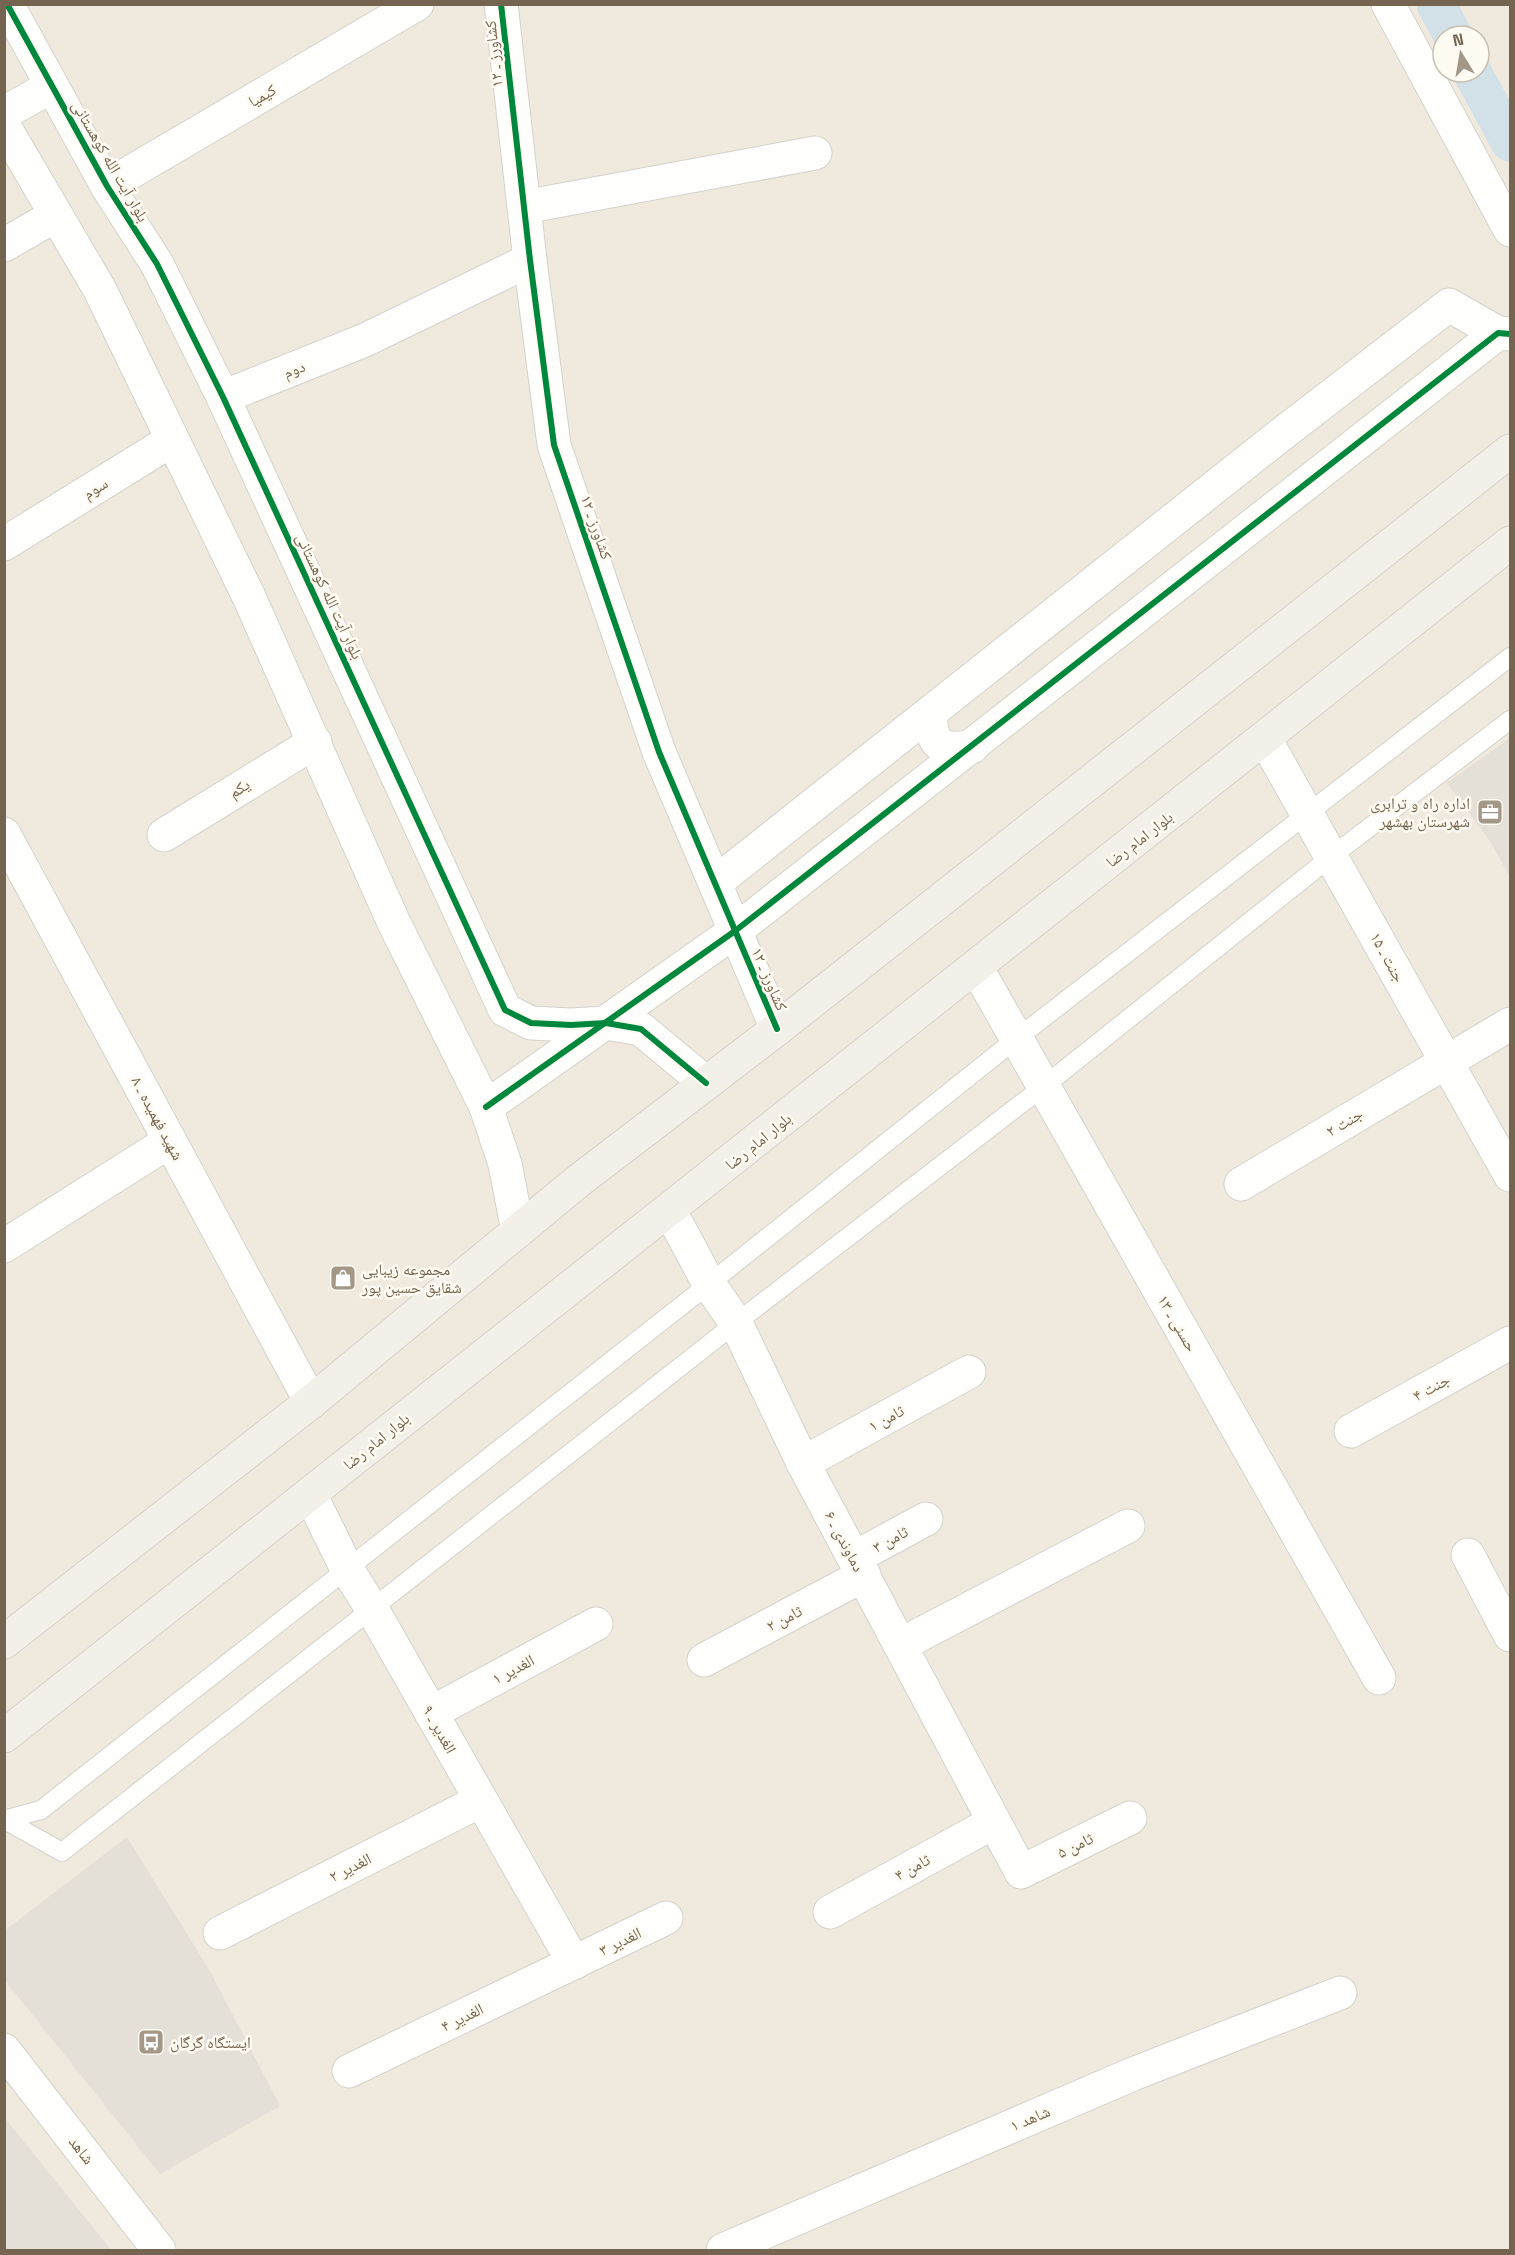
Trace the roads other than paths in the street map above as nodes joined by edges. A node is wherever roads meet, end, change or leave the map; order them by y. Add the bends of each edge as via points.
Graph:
1 (417, 4) edge
2 (501, 4) edge
3 (1388, 4) edge
4 (16, 8) edge
5 (52, 86) junction
6 (4, 113) edge
7 (4, 126) edge
8 (815, 153) dead end
9 (107, 186) junction
10 (524, 207) junction
11 (56, 215) junction
12 (1510, 230) edge
13 (4, 245) edge
14 (530, 260) junction
15 (1504, 333) edge
16 (224, 397) junction
17 (172, 440) junction
18 (1510, 451) edge
19 (12, 540) edge
20 (1506, 556) edge
21 (1510, 657) edge
22 (930, 712) junction
23 (1510, 720) edge
24 (1265, 739) junction
25 (315, 742) junction
26 (972, 747) junction
27 (882, 750) junction
28 (919, 788) junction
29 (1307, 813) junction
30 (4, 834) edge
31 (164, 835) dead end
32 (1332, 856) junction
33 (715, 883) junction
34 (735, 931) junction
35 (976, 967) junction
36 (606, 1023) junction
37 (1510, 1023) edge
38 (777, 1029) junction
39 (1016, 1039) junction
40 (1446, 1061) junction
41 (706, 1083) junction
42 (1043, 1087) junction
43 (486, 1107) junction
44 (170, 1141) junction
45 (1506, 1155) edge
46 (1241, 1184) dead end
47 (670, 1211) junction
48 (518, 1231) junction
49 (4, 1246) edge
50 (709, 1284) junction
51 (736, 1323) junction
52 (1510, 1343) edge
53 (969, 1372) dead end
54 (311, 1402) junction
55 (1351, 1431) dead end
56 (804, 1463) junction
57 (310, 1494) junction
58 (926, 1519) dead end
59 (1128, 1526) dead end
60 (1468, 1555) dead end
61 (859, 1567) junction
62 (346, 1569) junction
63 (372, 1609) junction
64 (596, 1624) dead end
65 (1510, 1635) edge
66 (4, 1642) edge
67 (900, 1645) junction
68 (704, 1660) dead end
69 (1380, 1678) dead end
70 (431, 1713) junction
71 (4, 1736) edge
72 (480, 1801) junction
73 (1130, 1818) dead end
74 (5, 1820) edge
75 (994, 1822) junction
76 (1021, 1872) joint
77 (830, 1912) dead end
78 (666, 1918) dead end
79 (220, 1933) dead end
80 (574, 1964) junction
81 (1340, 1992) dead end
82 (4, 2050) edge
83 (349, 2071) dead end
84 (159, 2250) edge
85 (723, 2250) edge

1 - 9 street, کیمیا
2 - 10 street, کشاورز ـ ۱۲
3 - 12 street
4 - 5 street, بلوار آیت الله کوهستانی
5 - 6 street
5 - 9 street, بلوار آیت الله کوهستانی
7 - 11 street
8 - 10 street
9 - 16 street, بلوار آیت الله کوهستانی via 157,264
10 - 14 street, کشاورز ـ ۱۲
11 - 13 street
11 - 17 street via 100,290
14 - 16 street, دوم via 365,340
14 - 33 street, کشاورز ـ ۱۲ via 554,445 659,752
15 - 22 street via 1449,305
15 - 26 street
16 - 36 street, بلوار آیت الله کوهستانی via 505,1010 531,1023
17 - 19 street, سوم
17 - 25 street
18 - 38 main road
20 - 24 main road, بلوار امام رضا
21 - 29 lane
22 - 26 street via 931,733 936,742 944,748
22 - 27 street
23 - 32 lane
24 - 29 street, جنت ـ ۱۵
24 - 35 main road, بلوار امام رضا
25 - 31 street, یکم
25 - 43 street via 394,923
26 - 28 street
27 - 28 street via 918,753 924,767
27 - 33 street
28 - 34 street
29 - 32 street, جنت ـ ۱۵
29 - 39 lane
30 - 44 street, شهید فهمیده ـ ۸
32 - 40 street, جنت ـ ۱۵
32 - 42 lane
33 - 34 street, کشاورز ـ ۱۲
34 - 36 street
34 - 38 street, کشاورز ـ ۱۲
35 - 39 street, حسنی ـ ۱۳
35 - 47 main road, بلوار امام رضا
36 - 41 street, بلوار آیت الله کوهستانی via 642,1029
36 - 43 street
37 - 40 street, جنت ۲
38 - 41 main road
39 - 42 street, حسنی ـ ۱۳
39 - 50 lane
40 - 45 street, جنت ـ ۱۵
40 - 46 street, جنت ۲
41 - 48 main road
42 - 51 lane
42 - 69 street, حسنی ـ ۱۳
43 - 48 street via 505,1164
44 - 49 street
44 - 54 street, شهید فهمیده ـ ۸
47 - 50 street, دماوندی ـ ۶
47 - 57 main road, بلوار امام رضا
48 - 54 main road
50 - 51 street, دماوندی ـ ۶
50 - 62 lane
51 - 56 street, دماوندی ـ ۶
51 - 63 lane
52 - 55 street, جنت ۴
53 - 56 street, ثامن ۱
54 - 66 main road
56 - 61 street, دماوندی ـ ۶
57 - 62 street, الغدیر ـ ۹
57 - 71 main road, بلوار امام رضا
58 - 61 street, ثامن ۳
59 - 67 street
60 - 65 street
61 - 67 street, دماوندی ـ ۶
61 - 68 street, ثامن ۲
62 - 63 street, الغدیر ـ ۹
62 - 74 lane via 41,1810
63 - 70 street, الغدیر ـ ۹
63 - 74 lane via 62,1851
64 - 70 street, الغدیر ۱
67 - 75 street, دماوندی ـ ۶
70 - 72 street, الغدیر ـ ۹
72 - 79 street, الغدیر ۲
72 - 80 street, الغدیر ـ ۹
73 - 76 street, ثامن ۵
75 - 76 street, دماوندی ـ ۶
75 - 77 street, ثامن ۴
78 - 80 street, الغدیر ۳
80 - 83 street, الغدیر ۴
81 - 85 street, شاهد ۱ via 1133,2074
82 - 84 street, شاهد

